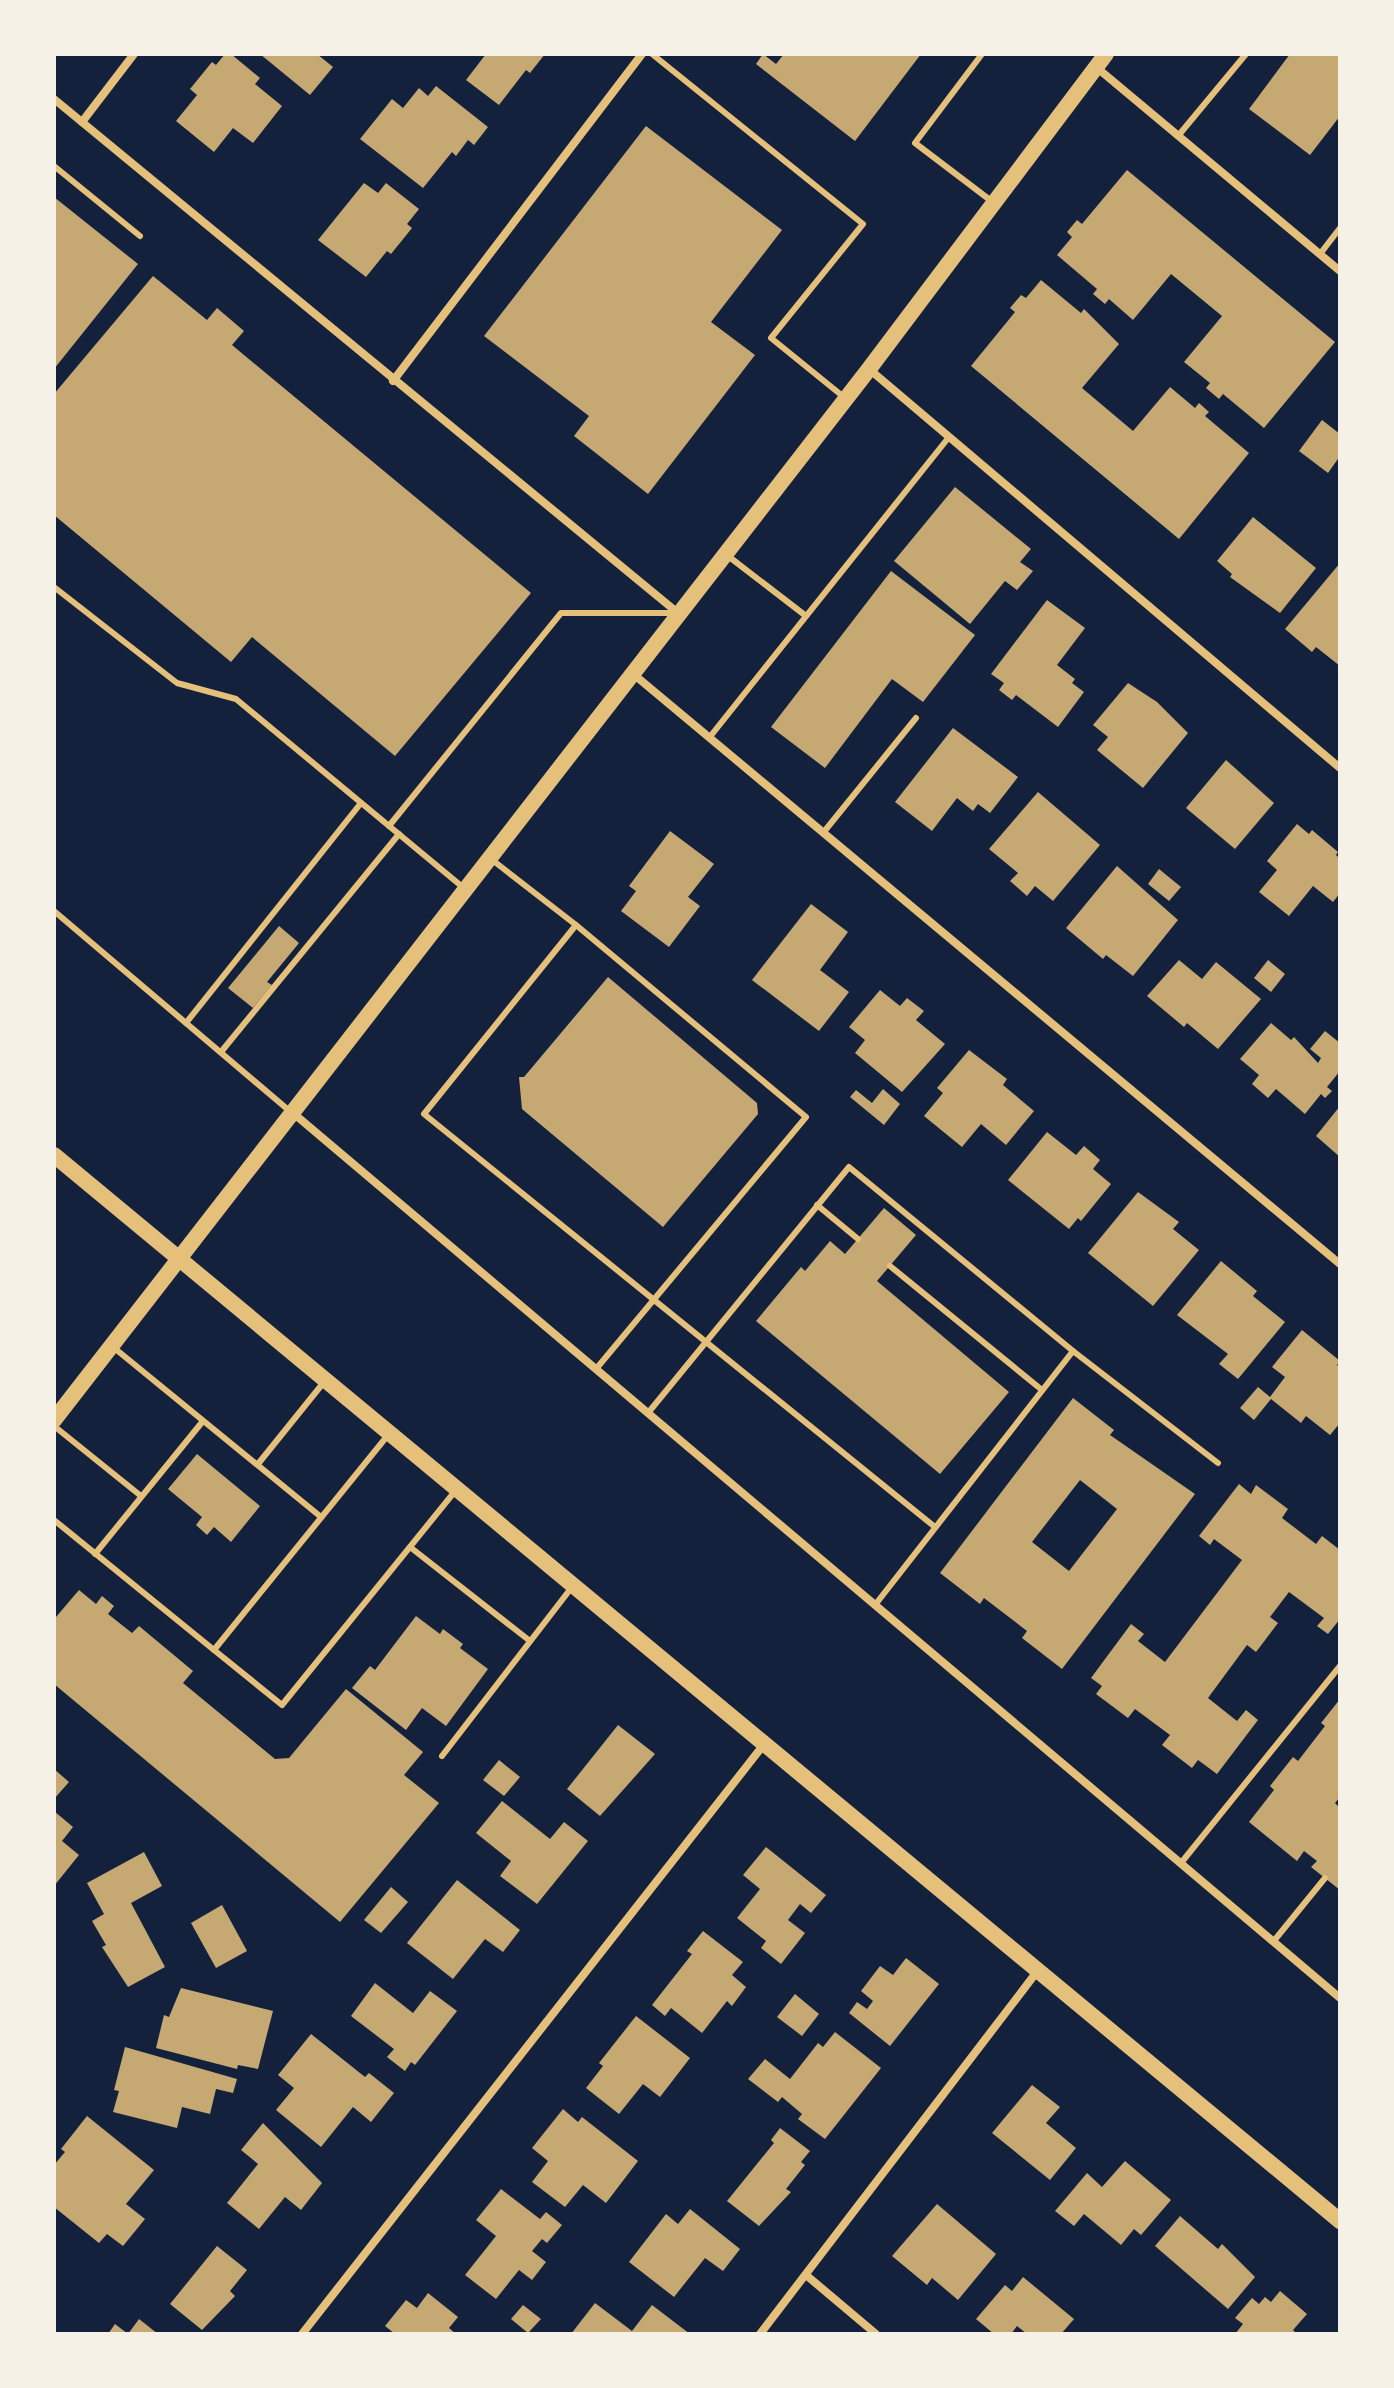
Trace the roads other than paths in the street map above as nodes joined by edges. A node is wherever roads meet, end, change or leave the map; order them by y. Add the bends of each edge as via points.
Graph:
1 (134, 54) edge
2 (642, 54) edge
3 (652, 54) edge
4 (982, 54) edge
5 (1246, 54) edge
6 (1101, 60) edge
7 (54, 99) edge
8 (82, 122) junction
9 (1178, 136) junction
10 (54, 166) edge
11 (994, 203) junction
12 (1340, 228) edge
13 (140, 236) dead end
14 (1320, 254) junction
15 (1340, 271) edge
16 (869, 369) junction
17 (393, 381) junction
18 (846, 398) junction
19 (949, 437) junction
20 (725, 553) junction
21 (54, 587) edge
22 (678, 613) junction
23 (806, 616) junction
24 (632, 673) junction
25 (916, 718) dead end
26 (709, 738) junction
27 (1340, 768) edge
28 (361, 803) junction
29 (389, 826) junction
30 (823, 833) junction
31 (399, 834) junction
32 (489, 858) junction
33 (465, 889) junction
34 (54, 911) edge
35 (576, 925) junction
36 (186, 1023) junction
37 (221, 1052) junction
38 (292, 1113) junction
39 (54, 1155) edge
40 (817, 1205) junction
41 (858, 1239) dead end
42 (179, 1258) junction
43 (1340, 1264) edge
44 (890, 1266) dead end
45 (654, 1300) junction
46 (705, 1342) junction
47 (111, 1346) junction
48 (1073, 1351) junction
49 (596, 1369) junction
50 (326, 1380) junction
51 (1042, 1390) junction
52 (648, 1413) junction
53 (203, 1421) junction
54 (54, 1423) edge
55 (390, 1433) junction
56 (1218, 1463) dead end
57 (258, 1464) junction
58 (457, 1488) junction
59 (141, 1496) junction
60 (321, 1517) junction
61 (54, 1520) edge
62 (935, 1527) junction
63 (410, 1547) junction
64 (95, 1554) junction
65 (574, 1585) junction
66 (875, 1605) junction
67 (530, 1641) junction
68 (214, 1650) junction
69 (1340, 1666) edge
70 (765, 1742) junction
71 (442, 1756) dead end
72 (1181, 1863) junction
73 (1325, 1878) dead end
74 (1273, 1942) junction
75 (1039, 1969) junction
76 (1340, 1998) edge
77 (1340, 2221) edge
78 (806, 2275) junction
79 (302, 2334) edge
80 (760, 2334) edge
81 (876, 2334) edge

1 - 8 street
2 - 17 street
3 - 18 lane via 863,224 771,338
4 - 11 lane via 915,143
5 - 9 lane
6 - 9 street
6 - 11 main road
7 - 8 street
8 - 17 street
9 - 14 street
10 - 13 lane
11 - 16 main road
12 - 14 lane
14 - 15 street
16 - 18 main road
16 - 19 street
17 - 22 street
18 - 20 main road
19 - 23 lane
19 - 27 street
20 - 22 main road
20 - 23 lane
21 - 28 lane via 177,683 236,699
22 - 24 main road
22 - 29 lane via 561,613
23 - 26 lane
24 - 26 street
24 - 32 main road
25 - 30 lane
26 - 30 street
28 - 29 lane
28 - 36 lane
29 - 31 lane
30 - 43 street
31 - 33 lane
31 - 37 lane
32 - 33 main road
32 - 35 lane
33 - 38 main road
34 - 36 lane
35 - 45 lane via 806,1117
35 - 45 lane via 424,1114
36 - 37 lane
37 - 38 lane
38 - 42 main road
38 - 49 street
39 - 42 main road
40 - 41 lane
40 - 46 lane
40 - 48 lane via 849,1167
42 - 47 main road
42 - 50 main road
44 - 51 lane
45 - 46 lane
45 - 49 lane
46 - 52 lane
46 - 62 lane
47 - 53 lane
47 - 54 main road
48 - 51 lane
48 - 56 lane
49 - 52 street
50 - 55 main road
50 - 57 lane
51 - 62 lane
52 - 66 street
53 - 57 lane
53 - 59 lane
54 - 59 lane
55 - 58 main road
55 - 60 lane
57 - 60 lane
58 - 63 lane
58 - 65 main road
59 - 64 lane
60 - 68 lane
61 - 64 lane
62 - 66 lane
63 - 67 lane
63 - 68 lane via 282,1705
64 - 68 lane
65 - 67 lane
65 - 70 main road
66 - 72 street
67 - 71 lane
69 - 72 lane
70 - 75 main road
70 - 79 street
72 - 74 street
73 - 74 lane
74 - 76 street
75 - 77 main road
75 - 78 street
78 - 80 street
78 - 81 street

